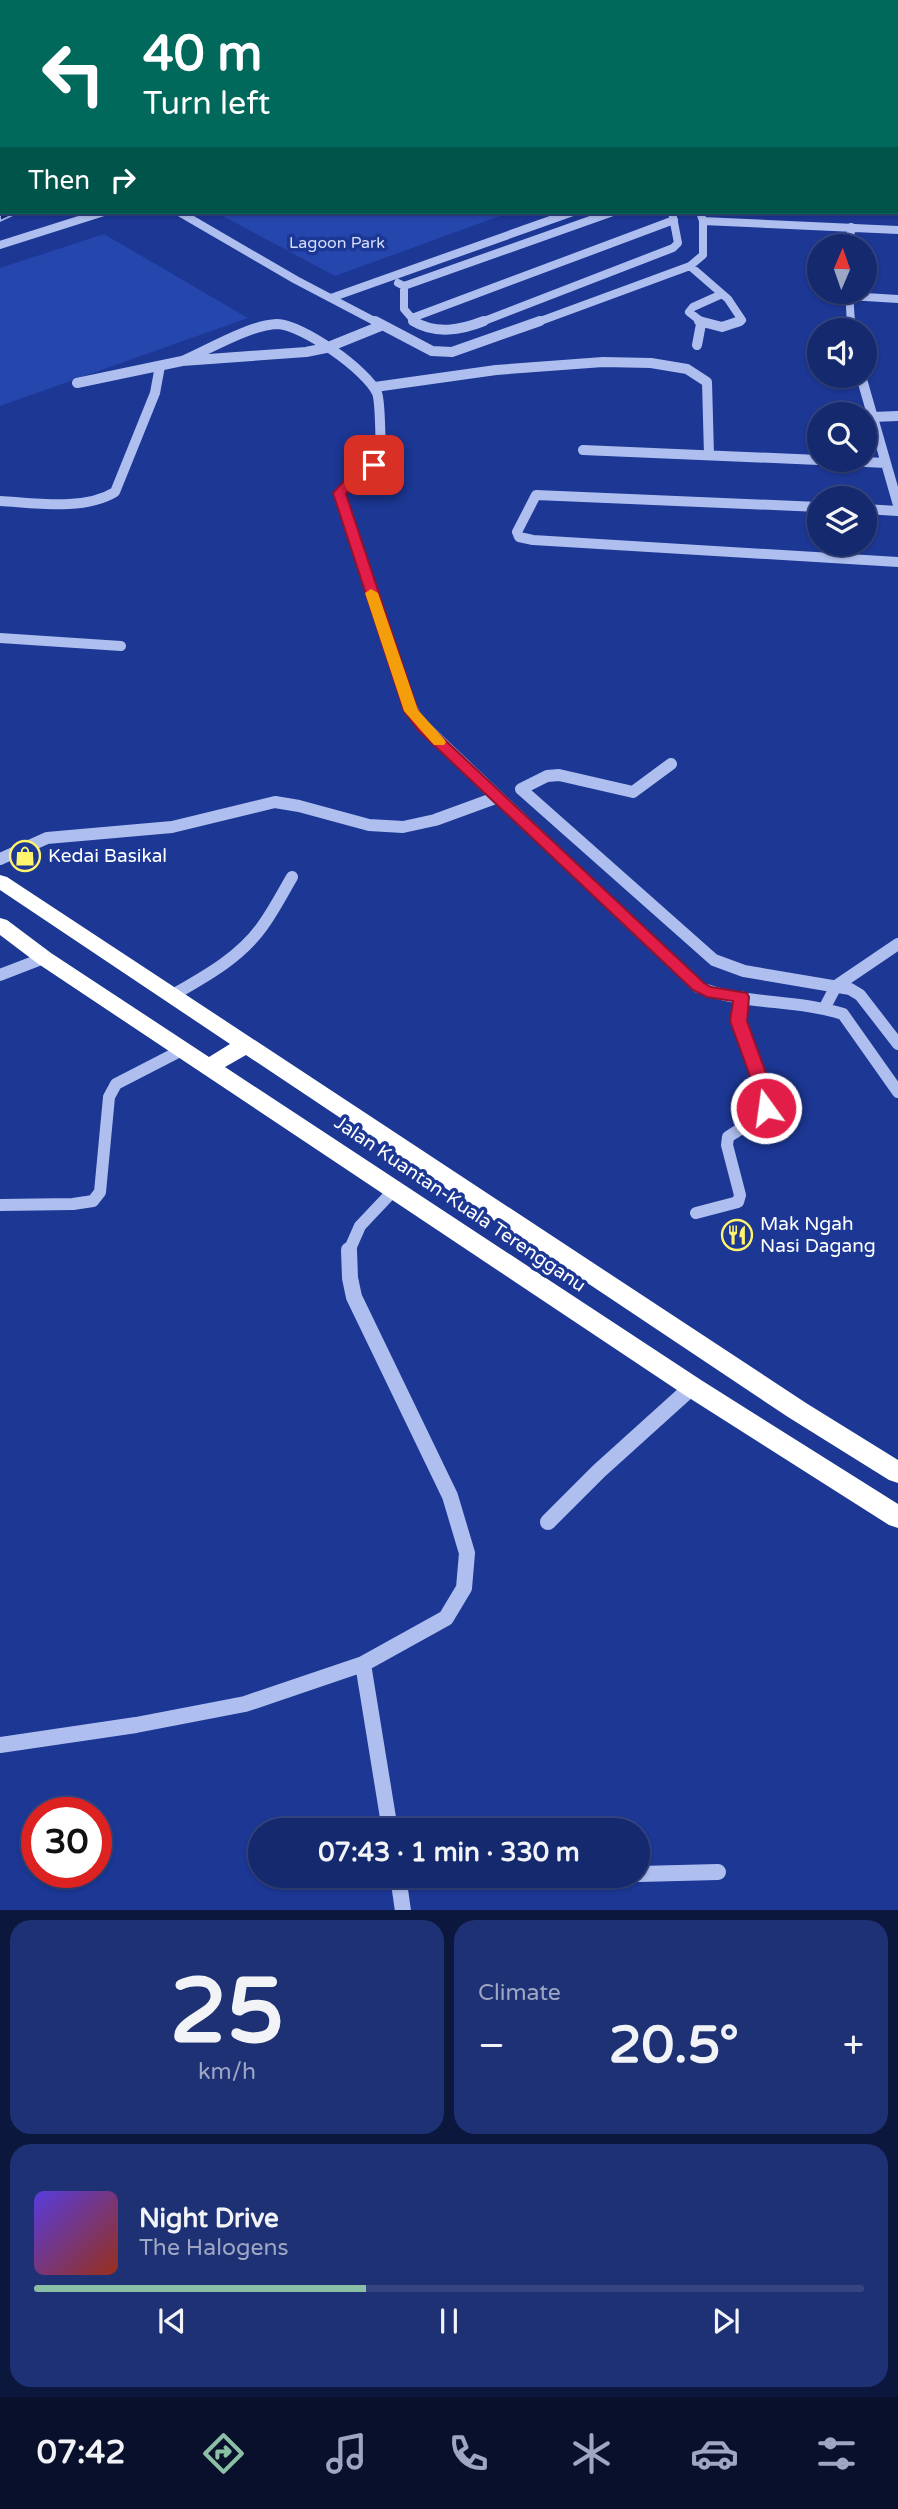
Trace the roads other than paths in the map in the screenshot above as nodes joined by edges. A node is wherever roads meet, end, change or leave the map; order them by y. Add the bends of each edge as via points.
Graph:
1 (97, 214) edge
2 (183, 214) edge
3 (567, 214) edge
4 (607, 214) edge
5 (673, 216) edge
6 (701, 216) edge
7 (851, 228) junction
8 (898, 230) edge
9 (851, 234) edge
10 (0, 245) edge
11 (690, 266) junction
12 (388, 277) junction
13 (404, 286) junction
14 (722, 295) junction
15 (877, 297) edge
16 (331, 298) junction
17 (898, 299) edge
18 (412, 318) junction
19 (701, 324) junction
20 (383, 325) junction
21 (697, 345) dead end
22 (326, 348) junction
23 (182, 361) junction
24 (160, 366) junction
25 (77, 383) dead end
26 (375, 387) junction
27 (898, 416) edge
28 (877, 417) edge
29 (877, 435) edge
30 (583, 450) dead end
31 (709, 455) junction
32 (807, 459) edge
33 (877, 463) edge
34 (885, 463) junction
35 (894, 480) edge
36 (536, 495) joint
37 (0, 501) edge
38 (898, 505) edge
39 (807, 507) edge
40 (877, 510) edge
41 (898, 511) edge
42 (898, 562) edge
43 (0, 638) edge
44 (121, 646) dead end
45 (671, 765) dead end
46 (498, 797) junction
47 (0, 859) edge
48 (292, 877) dead end
49 (0, 881) edge
50 (0, 925) edge
51 (898, 944) edge
52 (44, 958) junction
53 (0, 975) edge
54 (836, 986) junction
55 (171, 996) junction
56 (741, 997) junction
57 (824, 1009) junction
58 (898, 1044) edge
59 (246, 1045) junction
60 (182, 1050) junction
61 (208, 1067) junction
62 (898, 1092) edge
63 (394, 1190) junction
64 (0, 1205) edge
65 (696, 1213) dead end
66 (692, 1387) junction
67 (898, 1473) edge
68 (898, 1517) edge
69 (548, 1522) dead end
70 (363, 1664) junction
71 (0, 1745) edge
72 (388, 1818) edge
73 (718, 1872) dead end
74 (650, 1874) edge
75 (400, 1888) edge
76 (403, 1910) edge

1 - 10 street
2 - 16 street
3 - 12 street
4 - 13 street
5 - 18 street
5 - 18 street via 678,243 673,248 466,328 426,328
6 - 7 street
6 - 11 street via 703,255
7 - 8 street
7 - 9 street
11 - 14 street
11 - 20 street via 452,352 432,351
12 - 13 street
12 - 16 street
13 - 18 street via 404,310
14 - 19 street via 689,312
14 - 19 street via 741,313 742,320 737,325
15 - 17 street
16 - 20 street
19 - 21 street
20 - 22 street
22 - 23 street
22 - 23 street via 298,328 279,324 262,326
22 - 26 street via 353,365
23 - 24 street
24 - 25 street
24 - 37 street via 155,393 110,497
26 - 31 street via 485,369 662,363 695,371 707,382
26 - 46 street via 378,458 339,493 411,711
27 - 28 street
29 - 34 street
30 - 31 street
31 - 32 street
33 - 34 street
34 - 35 street
35 - 38 street
36 - 39 lane
36 - 42 street via 517,532 525,539
40 - 41 street
43 - 44 street
45 - 54 street via 633,792 559,775 521,789 714,960 744,971
46 - 47 street via 417,827 392,828 275,802 172,827 47,838
46 - 56 street via 698,987
48 - 55 street via 242,950
49 - 55 highway, Jalan Kuantan-Kuala Terengganu
50 - 52 highway, Jalan Kuantan-Kuala Terengganu
51 - 54 street
52 - 53 street
52 - 60 highway, Jalan Kuantan-Kuala Terengganu
54 - 57 street
54 - 58 street via 860,995
55 - 59 highway, Jalan Kuantan-Kuala Terengganu
56 - 57 street
56 - 65 street via 738,1021 767,1098 766,1108 729,1138 738,1202
57 - 62 street via 847,1018
59 - 61 highway
59 - 67 highway, Jalan Kuantan-Kuala Terengganu
60 - 61 highway, Jalan Kuantan-Kuala Terengganu
60 - 64 street via 116,1084 110,1097 100,1192 93,1201
61 - 63 highway, Jalan Kuantan-Kuala Terengganu
63 - 66 highway, Jalan Kuantan-Kuala Terengganu
63 - 70 street via 356,1227 347,1272 354,1297 450,1496 467,1553 464,1588 446,1618
66 - 68 highway, Jalan Kuantan-Kuala Terengganu
66 - 69 street
70 - 71 street via 244,1704
70 - 72 street
73 - 74 street
75 - 76 street

